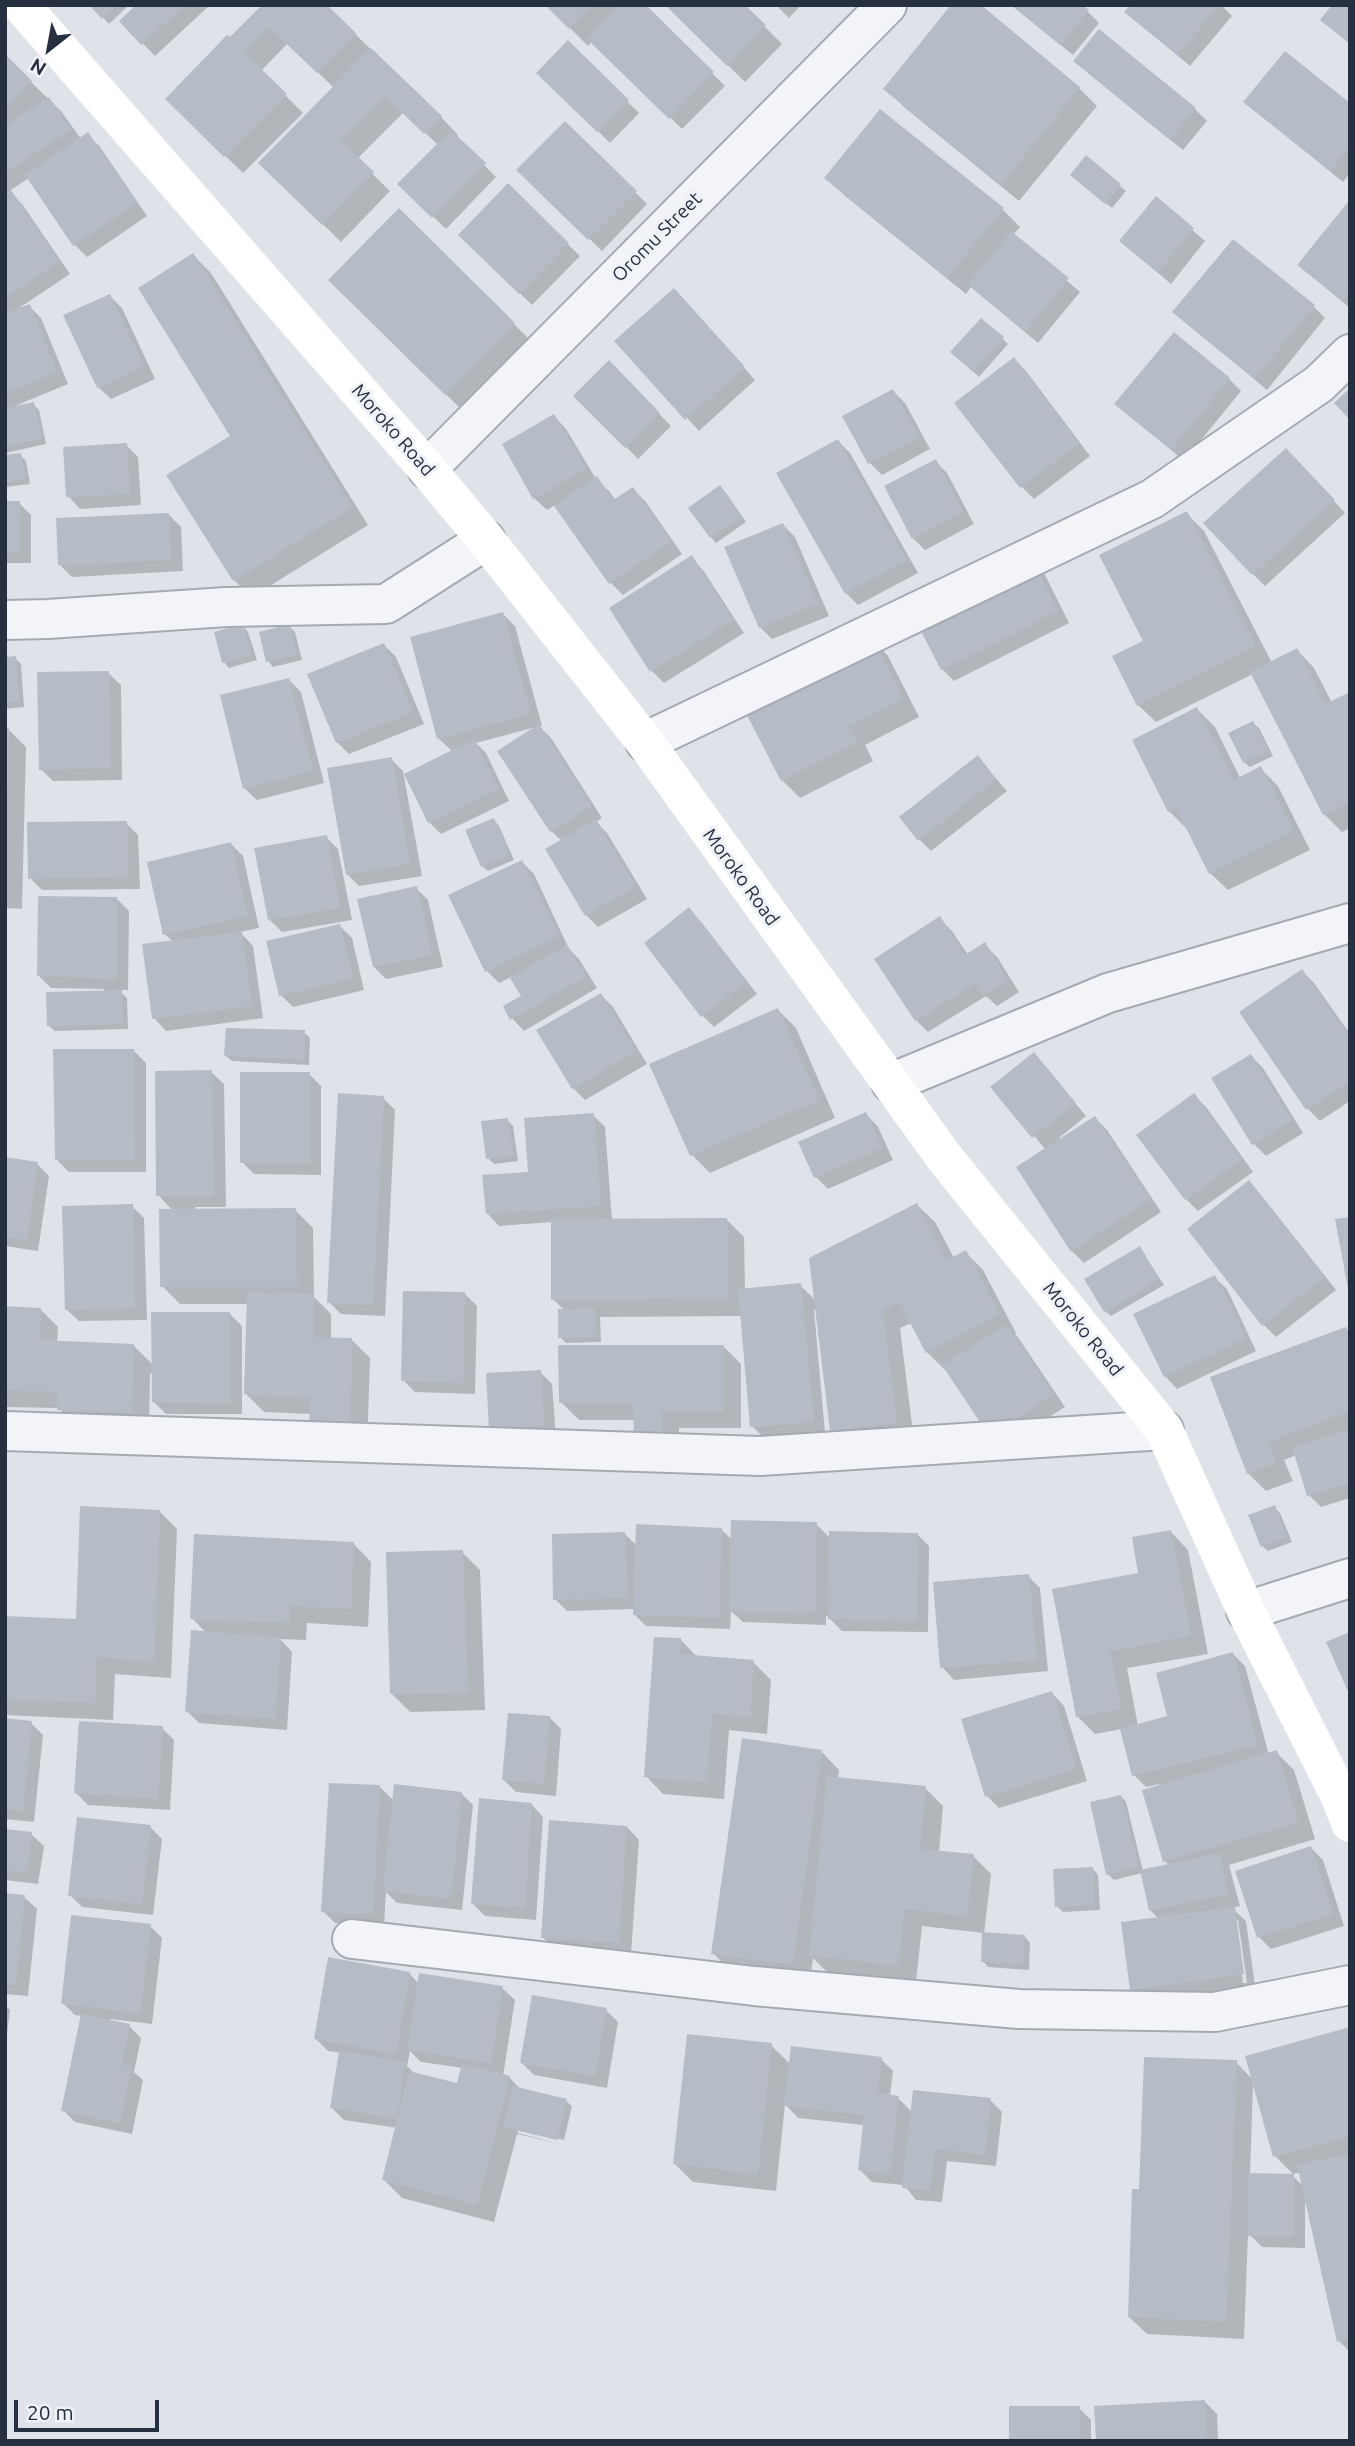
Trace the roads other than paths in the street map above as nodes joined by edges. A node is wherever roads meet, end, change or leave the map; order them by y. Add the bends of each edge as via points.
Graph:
1 (21, 5) edge
2 (887, 5) edge
3 (1350, 354) edge
4 (427, 469) junction
5 (486, 540) junction
6 (5, 620) edge
7 (645, 742) junction
8 (1350, 923) edge
9 (891, 1083) junction
10 (1164, 1430) junction
11 (5, 1431) edge
12 (1350, 1578) edge
13 (1246, 1611) junction
14 (1350, 1823) edge
15 (352, 1939) dead end
16 (1350, 1985) edge

1 - 4 street, Moroko Road
2 - 4 street, Oromu Street
3 - 7 street via 1319,384 1152,499
4 - 5 street, Moroko Road
5 - 6 street via 386,604 226,607
5 - 7 street, Moroko Road
7 - 9 street, Moroko Road
8 - 9 street via 1108,993
9 - 10 street, Moroko Road via 944,1157
10 - 11 street via 760,1457
10 - 13 street, Moroko Road
12 - 13 street
13 - 14 street, Moroko Road
15 - 16 street via 754,1986 1019,2009 1214,2012

